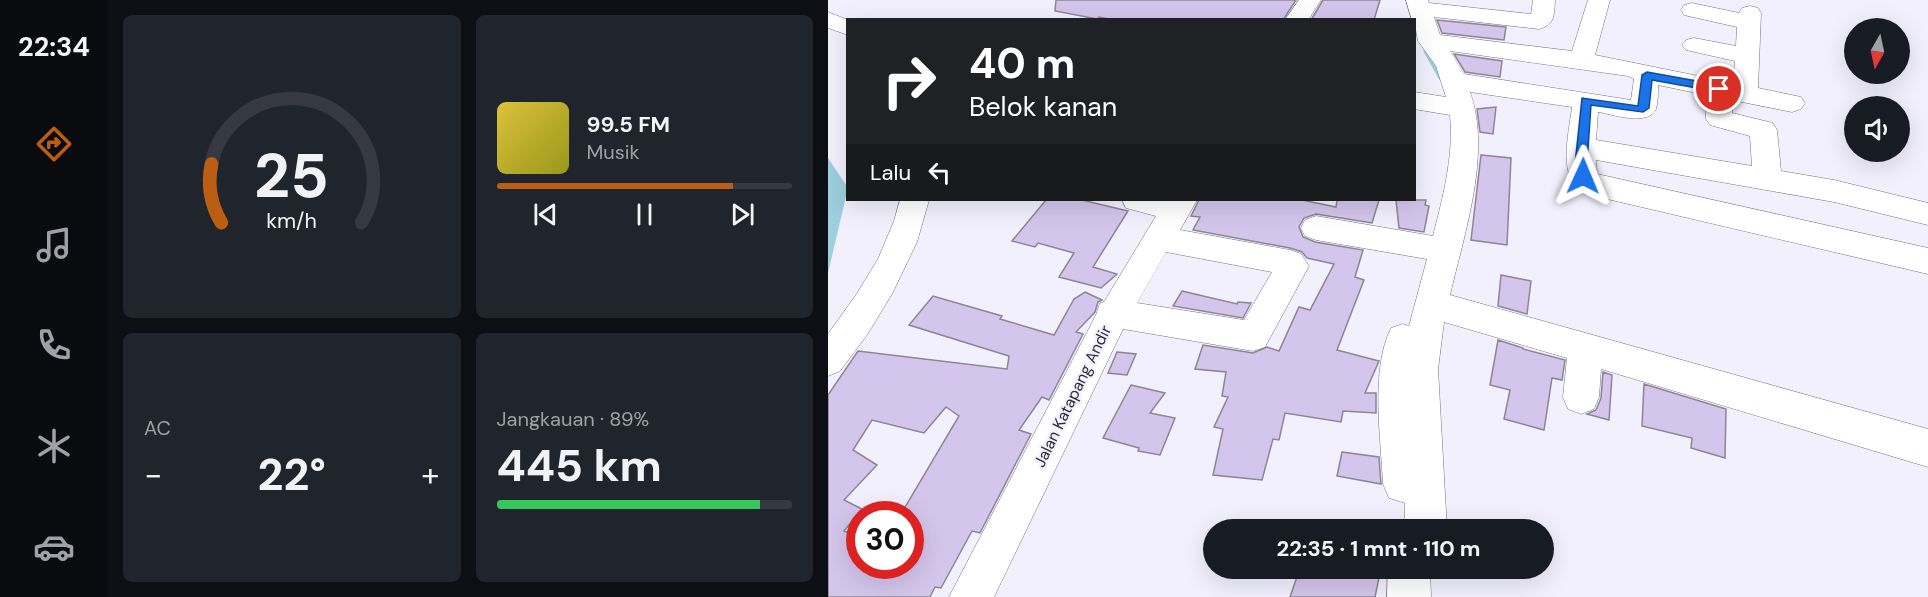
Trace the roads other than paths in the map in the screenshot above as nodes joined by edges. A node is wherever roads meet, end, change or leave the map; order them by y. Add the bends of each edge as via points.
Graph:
1 (1310, 0) edge
2 (1544, 0) edge
3 (1599, 0) edge
4 (1418, 4) edge
5 (1692, 10) dead end
6 (1297, 18) edge
7 (828, 19) edge
8 (846, 27) edge
9 (1430, 41) junction
10 (1694, 45) dead end
11 (1747, 56) junction
12 (1581, 60) junction
13 (1647, 75) junction
14 (1719, 89) junction
15 (1745, 94) junction
16 (1416, 100) edge
17 (1455, 100) junction
18 (1586, 101) junction
19 (1792, 104) dead end
20 (1584, 148) junction
21 (1767, 178) junction
22 (914, 201) edge
23 (1145, 201) edge
24 (1179, 205) edge
25 (1928, 214) edge
26 (1317, 228) dead end
27 (1158, 238) junction
28 (1436, 249) junction
29 (1928, 261) edge
30 (1432, 304) junction
31 (1112, 313) junction
32 (1585, 348) junction
33 (828, 360) edge
34 (1581, 397) dead end
35 (1928, 448) edge
36 (1406, 519) edge
37 (1426, 519) edge
38 (1409, 579) edge
39 (1427, 579) edge
40 (971, 597) edge
41 (1409, 597) edge
42 (1427, 597) edge

1 - 6 street
2 - 4 street via 1539,22
3 - 12 street
4 - 9 street
5 - 11 street via 1749,18
7 - 8 street
9 - 12 street
9 - 17 street via 1448,65
10 - 11 street
11 - 15 street
12 - 13 street
13 - 14 street
13 - 18 street via 1640,110
14 - 15 street
14 - 21 street via 1719,119 1763,130
15 - 19 street
16 - 17 street
17 - 18 street
17 - 28 street via 1465,128 1460,191
18 - 20 street
20 - 21 street
20 - 29 street via 1583,176 1596,186
21 - 25 street
22 - 33 street via 901,243 854,328
23 - 24 street
24 - 27 street, Jalan Katapang Andir
26 - 28 street
27 - 31 street, Jalan Katapang Andir
27 - 31 street via 1293,266 1253,336
28 - 30 street
28 - 36 street via 1398,365
30 - 32 street
30 - 37 street via 1420,369
31 - 40 street, Jalan Katapang Andir
32 - 34 street
32 - 35 street
38 - 41 street
39 - 42 street

